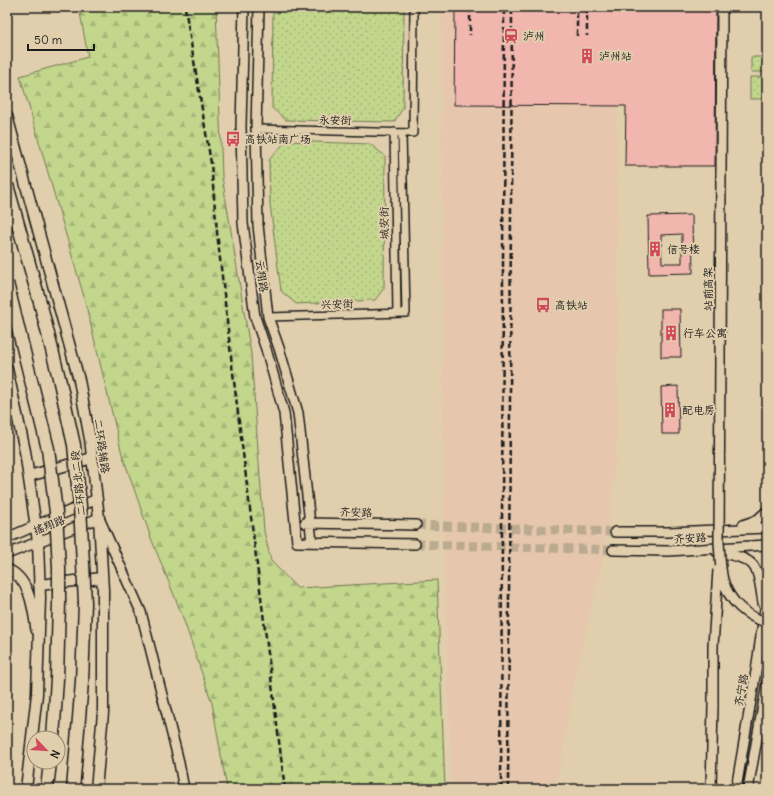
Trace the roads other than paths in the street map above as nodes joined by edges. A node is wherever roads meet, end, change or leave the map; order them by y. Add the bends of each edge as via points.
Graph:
1 (244, 7) edge
2 (259, 7) edge
3 (414, 7) edge
4 (722, 7) edge
5 (7, 116) edge
6 (256, 129) junction
7 (394, 132) junction
8 (402, 133) junction
9 (7, 185) edge
10 (7, 283) edge
11 (397, 313) junction
12 (406, 313) joint
13 (268, 317) junction
14 (7, 369) edge
15 (92, 458) junction
16 (29, 476) junction
17 (97, 499) junction
18 (767, 511) edge
19 (99, 518) junction
20 (310, 522) junction
21 (295, 523) junction
22 (416, 525) tunnel mouth
23 (36, 526) junction
24 (767, 528) edge
25 (726, 529) junction
26 (615, 532) tunnel mouth
27 (7, 538) edge
28 (38, 542) junction
29 (312, 542) junction
30 (719, 542) junction
31 (416, 544) tunnel mouth
32 (767, 545) edge
33 (698, 549) junction
34 (613, 550) tunnel mouth
35 (7, 554) edge
36 (7, 569) edge
37 (102, 578) junction
38 (39, 585) junction
39 (767, 594) edge
40 (765, 612) junction
41 (767, 622) edge
42 (38, 639) junction
43 (767, 683) edge
44 (53, 730) edge
45 (49, 770) edge
46 (26, 789) edge
47 (47, 789) edge
48 (73, 789) edge
49 (96, 789) edge
50 (184, 789) edge
51 (711, 789) edge
52 (736, 789) edge
53 (748, 789) edge

1 - 21 street, 云翔路 via 240,126 243,223 255,317 284,413
2 - 6 street, 云翔路
3 - 8 street, 永安街 via 413,133
4 - 30 street, 站前高架, bridge
5 - 15 main road, 二环路辅路 via 79,380
6 - 7 street, 永安街
6 - 13 street, 云翔路 via 258,225
7 - 8 street, 永安街
7 - 11 street, 城安街
8 - 12 street, 城安街
9 - 48 highway, 二环路北二段, bridge via 41,306 74,445 85,603 82,682
10 - 44 highway, bridge via 48,449 56,512 60,568 57,679
11 - 12 street, 兴安街
11 - 13 street, 兴安街
13 - 20 street, 云翔路 via 298,413
14 - 16 main road
15 - 16 main road
15 - 17 main road, 二环路辅路
16 - 23 main road
17 - 19 main road, 二环路辅路
17 - 23 street, 摇翔路
18 - 25 street via 752,523
19 - 28 street, 摇翔路
19 - 37 main road, 二环路辅路
19 - 50 street via 142,612
20 - 21 street, 齐安路
20 - 22 street, 齐安路
20 - 29 street, 云翔路
21 - 29 street, 云翔路 via 297,542
23 - 27 street, 摇翔路
23 - 28 main road
24 - 25 street
25 - 26 street
28 - 35 street, 摇翔路
28 - 38 main road
29 - 31 street
30 - 41 street, 站前高架, bridge via 723,579 730,594 738,606 748,614
30 - 51 street, bridge via 713,646
32 - 33 street, 齐安路
33 - 34 street, 齐安路
33 - 40 street via 740,557 752,563 759,575
36 - 42 street via 21,580 29,593
37 - 38 main road
37 - 49 main road, 二环路辅路 via 103,713
38 - 42 main road
39 - 40 street, 齐宁路
40 - 52 street, 齐宁路
42 - 46 main road via 37,694
43 - 53 street
45 - 47 highway

